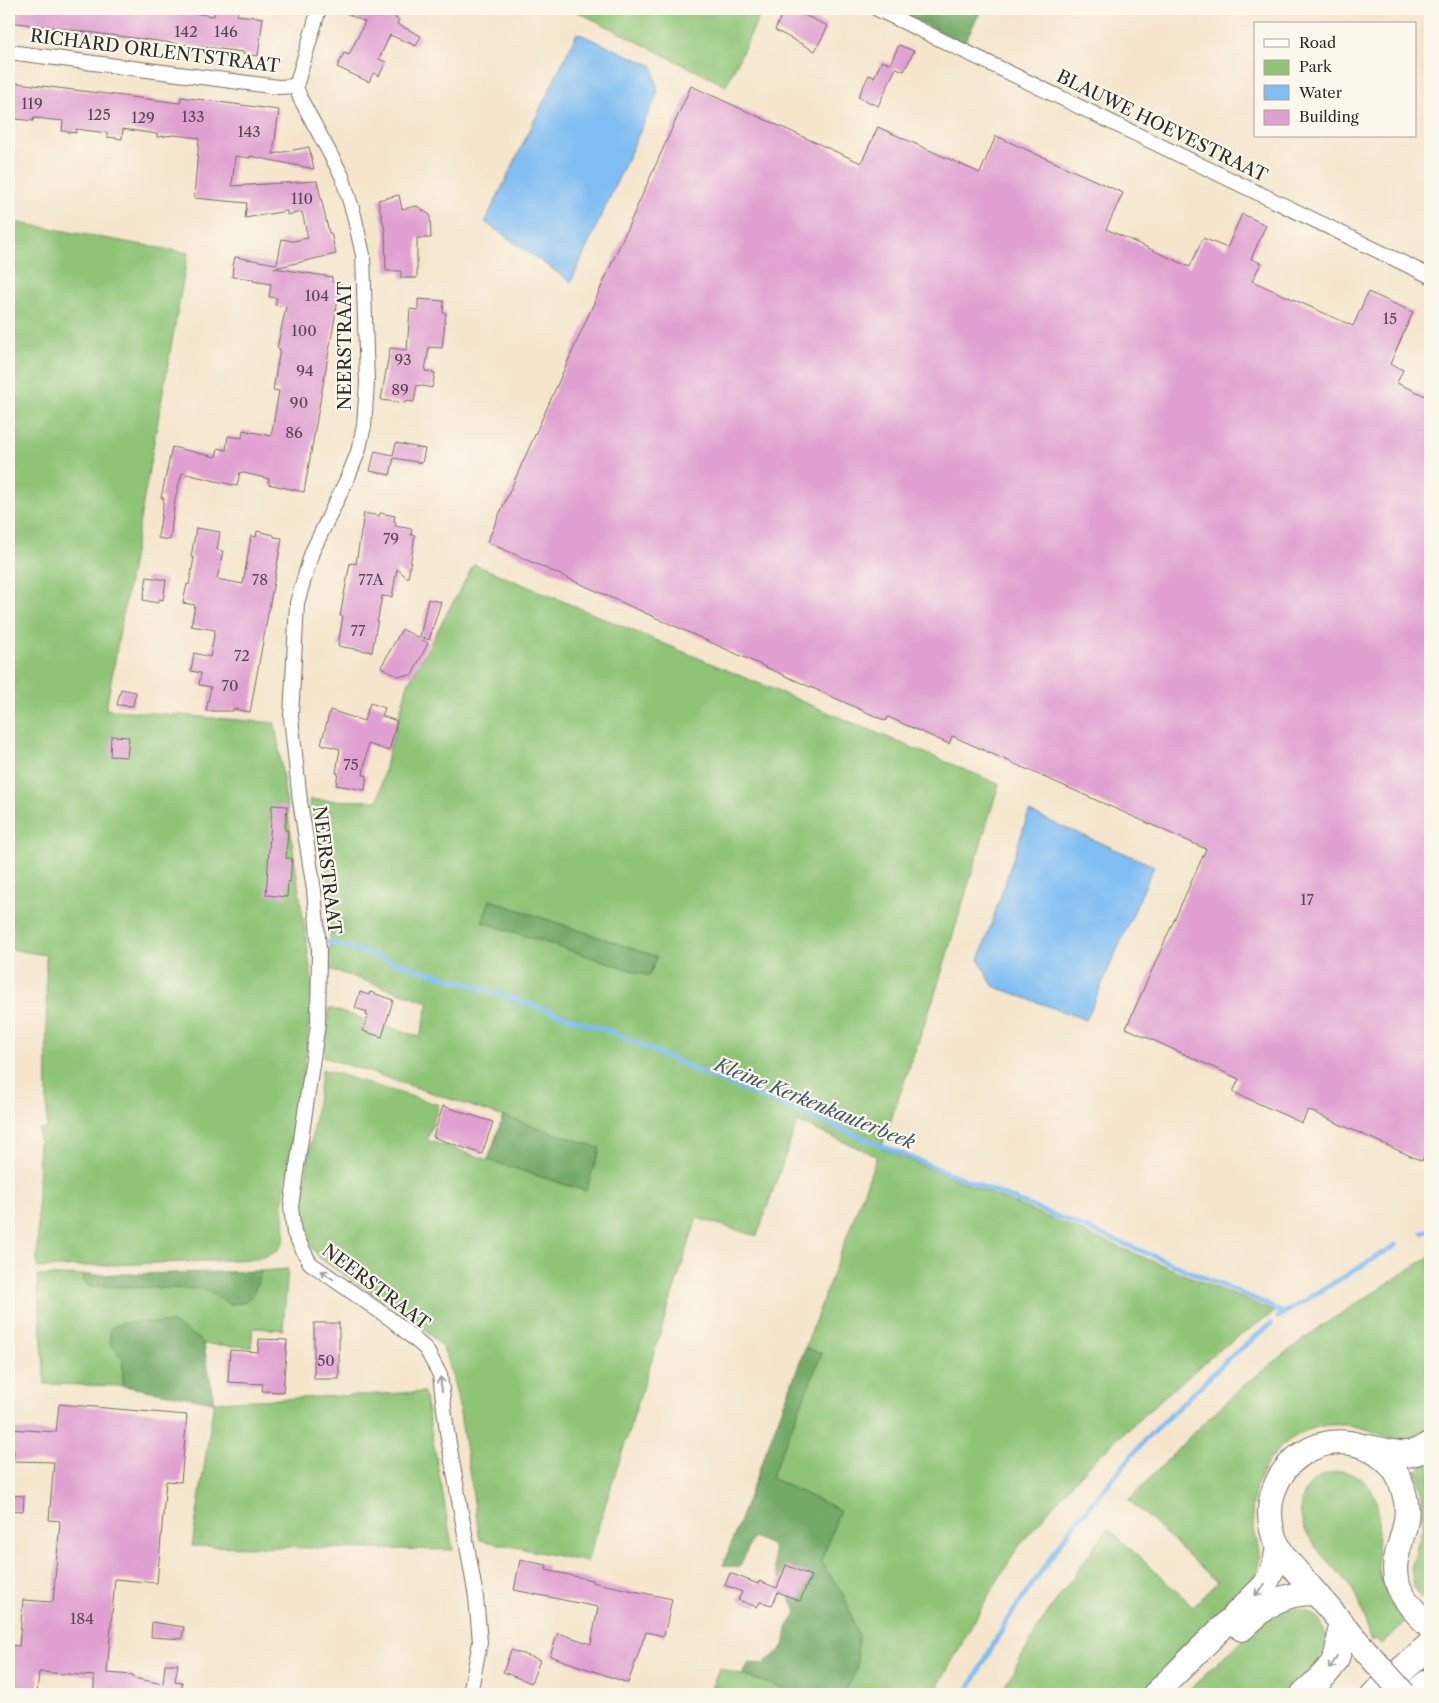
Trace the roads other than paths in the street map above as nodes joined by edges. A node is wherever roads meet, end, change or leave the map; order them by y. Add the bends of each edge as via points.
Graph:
1 (319, 9) edge
2 (877, 9) edge
3 (9, 52) edge
4 (296, 86) junction
5 (1430, 276) edge
6 (1430, 1445) edge
7 (1368, 1448) junction
8 (1278, 1546) junction
9 (1315, 1593) junction
10 (1341, 1623) junction
11 (1430, 1628) edge
12 (1430, 1645) edge
13 (1430, 1680) edge
14 (470, 1694) edge
15 (1155, 1694) edge
16 (1174, 1694) edge
17 (1304, 1694) edge
18 (1375, 1694) edge
19 (1404, 1694) edge
20 (1414, 1694) edge

1 - 4 street
2 - 5 street, BLAUWE HOEVESTRAAT
3 - 4 street, RICHARD ORLENTSTRAAT via 278,87
14 -> 4 street, NEERSTRAAT via 480,1642 476,1597 440,1375 426,1349 392,1320 310,1263 294,1233 291,1207 318,1024 319,949 291,717 297,603 312,552 358,452 364,426 367,383 363,256 354,215 342,176
6 - 7 highway via 1417,1453 1398,1455
7 - 8 highway via 1338,1441 1320,1444 1300,1454 1283,1471 1273,1492 1269,1514
7 - 11 highway via 1390,1464 1400,1480 1407,1518 1395,1564 1396,1582
8 - 9 highway
8 -> 15 highway via 1266,1584
9 - 10 highway
9 - 16 highway via 1277,1599
10 -> 17 highway via 1341,1644 1336,1662
10 - 19 highway, bridge
12 - 18 highway
13 - 20 highway

